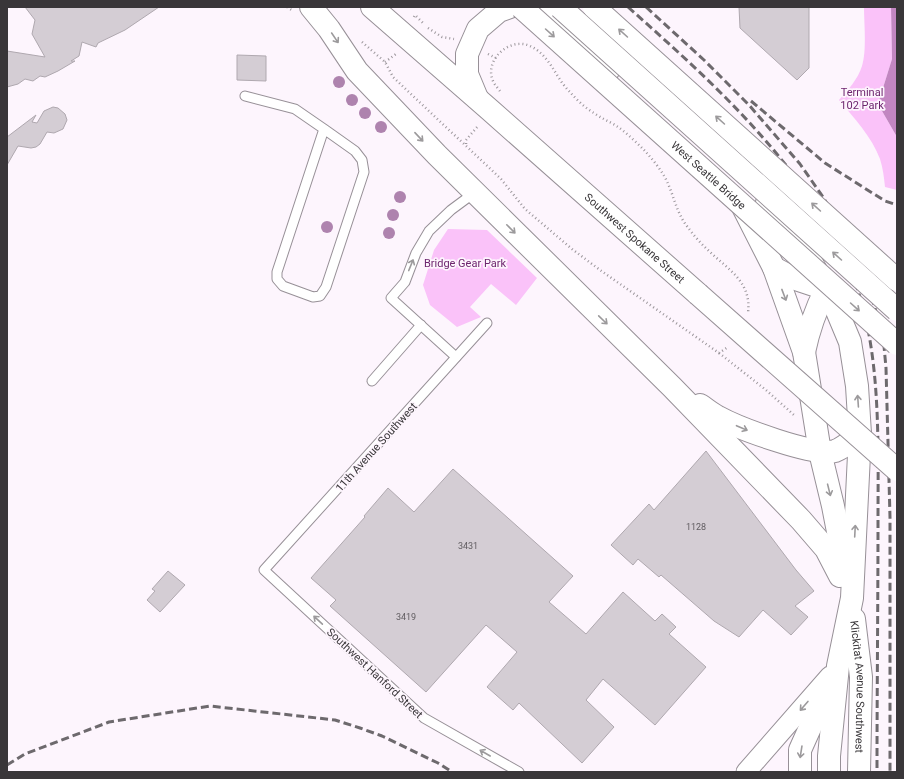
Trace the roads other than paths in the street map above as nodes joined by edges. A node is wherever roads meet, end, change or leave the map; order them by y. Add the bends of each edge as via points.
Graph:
1 (311, 7) edge
2 (372, 7) edge
3 (510, 7) edge
4 (521, 7) edge
5 (551, 7) edge
6 (560, 7) edge
7 (594, 7) edge
8 (245, 96) dead end
9 (476, 98) junction
10 (324, 129) junction
11 (474, 193) junction
12 (774, 268) junction
13 (897, 280) edge
14 (826, 289) junction
15 (897, 310) edge
16 (487, 323) dead end
17 (421, 325) junction
18 (897, 344) edge
19 (804, 352) junction
20 (456, 357) junction
21 (372, 381) dead end
22 (672, 387) junction
23 (860, 434) junction
24 (820, 452) junction
25 (897, 470) edge
26 (264, 570) joint
27 (852, 598) junction
28 (838, 666) junction
29 (519, 772) edge
30 (746, 772) edge
31 (800, 772) edge
32 (830, 772) edge
33 (859, 772) edge

1 -> 11 main road via 357,71
2 - 9 main road, Southwest Spokane Street
3 - 9 main road via 499,11 478,29 467,54 466,74
4 -> 18 main road, West Seattle Bridge, bridge
5 - 12 main road via 582,47 716,170 746,212
5 - 14 main road via 591,40 772,208 800,242
15 -> 6 main road, bridge
13 -> 7 main road, bridge
8 - 10 lane via 295,109
9 - 25 main road, Southwest Spokane Street, bridge
10 - 10 lane via 276,279 283,286 313,297 320,296 326,287 364,172 362,160 355,151
17 -> 11 lane via 391,298 405,282 416,253 429,231
11 -> 22 main road
12 - 14 main road via 793,278
12 -> 19 main road
14 - 19 main road via 808,331
23 -> 14 main road via 857,386 850,342
16 - 20 lane, 11th Avenue Southwest
17 - 20 lane
17 - 21 lane
19 - 24 main road
20 - 26 lane, 11th Avenue Southwest
22 -> 24 main road via 718,417 762,436
22 - 27 main road via 826,549
23 - 24 main road via 835,451
27 -> 23 main road
24 -> 27 main road
29 -> 26 lane, Southwest Hanford Street via 424,718
27 - 28 main road, Klickitat Avenue Southwest
27 - 33 main road, Klickitat Avenue Southwest via 860,677
28 -> 30 street
28 -> 31 main road, Klickitat Avenue Southwest via 800,750
28 - 32 main road, Klickitat Avenue Southwest via 829,756

